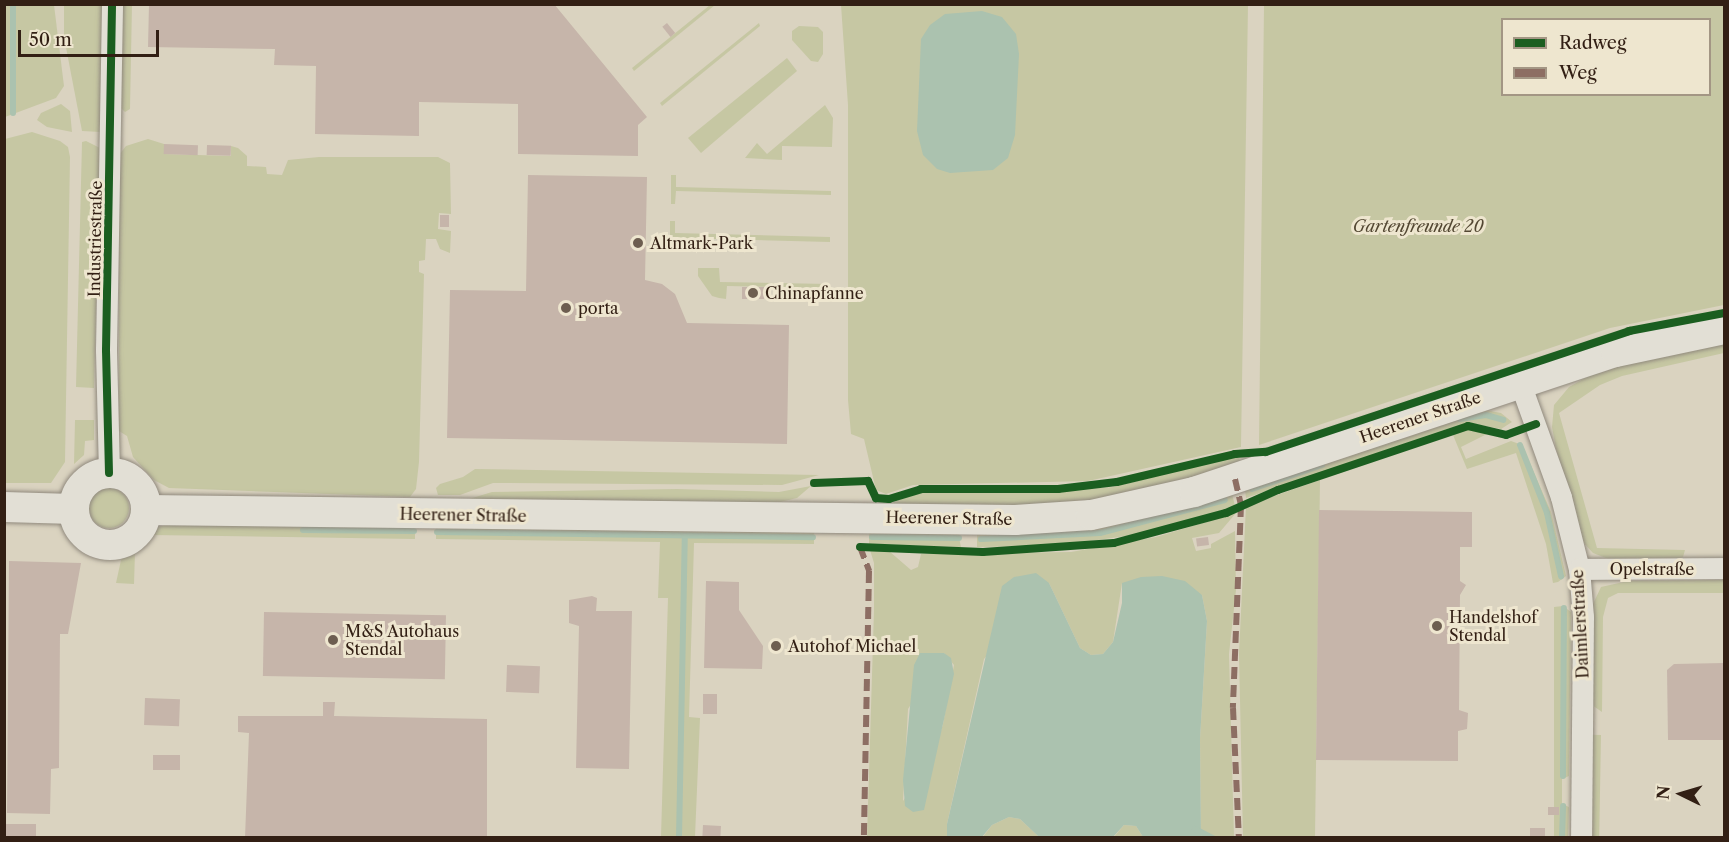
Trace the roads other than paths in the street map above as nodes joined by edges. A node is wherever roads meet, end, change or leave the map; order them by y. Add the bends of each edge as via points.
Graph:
1 (112, 4) edge
2 (1725, 329) edge
3 (1520, 383) junction
4 (108, 473) junction
5 (4, 507) edge
6 (74, 509) junction
7 (146, 510) junction
8 (1725, 568) edge
9 (1579, 569) junction
10 (1581, 837) edge

1 - 4 street, Industriestraße via 106,350
2 - 3 main road, Heerener Straße via 1616,352
3 - 7 main road, Heerener Straße via 1194,492 1121,510 1062,518
3 - 9 street, Daimlerstraße via 1561,497
4 - 6 main road via 89,480 81,488
4 - 7 main road via 132,481 145,499
5 - 6 main road
6 - 7 main road via 81,530 107,546 131,539 144,521
8 - 9 street, Opelstraße
9 - 10 street, Daimlerstraße via 1583,617

